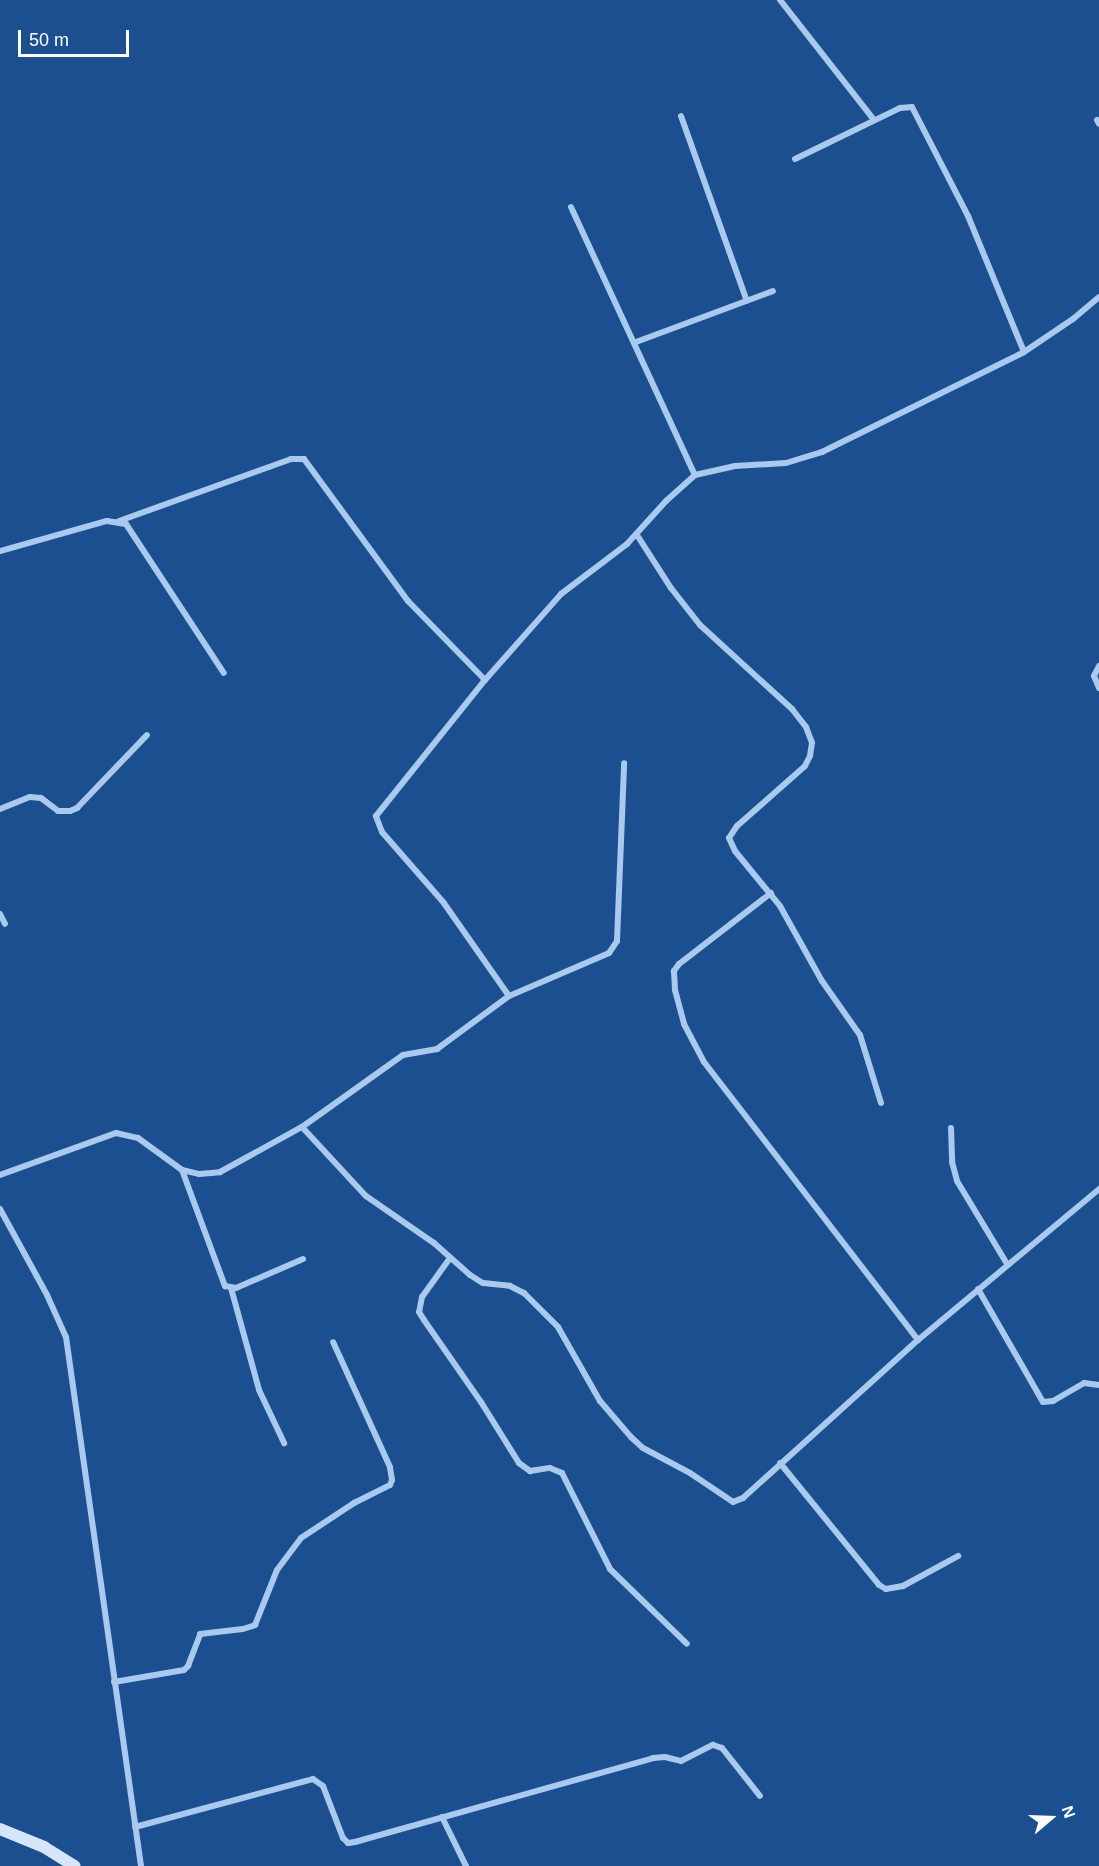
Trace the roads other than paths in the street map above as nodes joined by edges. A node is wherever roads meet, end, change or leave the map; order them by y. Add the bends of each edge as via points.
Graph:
1 (780, 0) edge
2 (681, 116) dead end
3 (874, 120) junction
4 (795, 159) dead end
5 (572, 207) dead end
6 (773, 291) dead end
7 (1097, 299) edge
8 (747, 301) junction
9 (1099, 308) edge
10 (636, 342) junction
11 (1024, 352) junction
12 (695, 475) junction
13 (119, 521) junction
14 (636, 535) junction
15 (0, 551) edge
16 (1099, 666) edge
17 (224, 673) dead end
18 (485, 680) junction
19 (1099, 688) edge
20 (147, 735) dead end
21 (624, 763) dead end
22 (0, 809) edge
23 (771, 893) junction
24 (0, 914) edge
25 (5, 924) dead end
26 (510, 996) junction
27 (881, 1103) dead end
28 (302, 1127) junction
29 (951, 1128) dead end
30 (182, 1170) junction
31 (0, 1175) edge
32 (1099, 1189) edge
33 (0, 1209) edge
34 (450, 1258) junction
35 (303, 1259) dead end
36 (1007, 1264) junction
37 (231, 1288) junction
38 (978, 1289) junction
39 (918, 1340) junction
40 (333, 1342) dead end
41 (1099, 1385) edge
42 (284, 1443) dead end
43 (780, 1463) junction
44 (958, 1556) dead end
45 (687, 1644) dead end
46 (114, 1682) junction
47 (760, 1796) dead end
48 (442, 1817) junction
49 (135, 1827) junction
50 (0, 1829) edge
51 (74, 1866) edge
52 (141, 1866) edge
53 (466, 1866) edge

1 - 3 street
2 - 8 street
3 - 4 street
3 - 11 street via 906,105 917,113 972,223
5 - 10 street
6 - 8 street
7 - 9 street
7 - 11 street
8 - 10 street
10 - 12 street
11 - 12 street via 803,459 715,469
12 - 14 street
13 - 15 street
13 - 17 street via 131,530
13 - 18 street via 291,459 304,459 408,601
14 - 18 street via 561,594
14 - 23 street via 700,626 792,709 806,727 812,743 805,766 737,826 729,838 735,851
16 - 19 street via 1094,676
18 - 26 street via 376,816 382,832 444,903
20 - 22 street via 77,808 58,810 41,798 30,797
21 - 26 street via 615,947 601,957
23 - 27 street via 822,981 860,1035
23 - 39 street via 674,971 684,1024 704,1062
24 - 25 street
26 - 28 street via 437,1049 396,1060
28 - 30 street via 220,1172 199,1174
28 - 34 street via 366,1196
29 - 36 street via 957,1181
30 - 31 street via 138,1138 116,1133
30 - 37 street via 225,1286
32 - 36 street
33 - 46 street via 66,1337
34 - 43 street via 483,1283 517,1288 552,1320 600,1401 643,1448 733,1502 743,1498
34 - 45 street via 422,1297 419,1312 519,1463 530,1471 550,1468 562,1473 610,1569
35 - 37 street
36 - 38 street
37 - 42 street via 253,1374
38 - 39 street
38 - 41 street via 1043,1402 1053,1401 1084,1383
39 - 43 street
40 - 46 street via 390,1467 390,1485 301,1538 277,1570 255,1625 200,1634 184,1670
43 - 44 street via 886,1589 903,1586
46 - 49 street
47 - 48 street via 722,1748 713,1745 681,1761 653,1758
48 - 49 street via 348,1843 323,1786 313,1779
48 - 53 street
49 - 52 street
50 - 51 street via 44,1847

